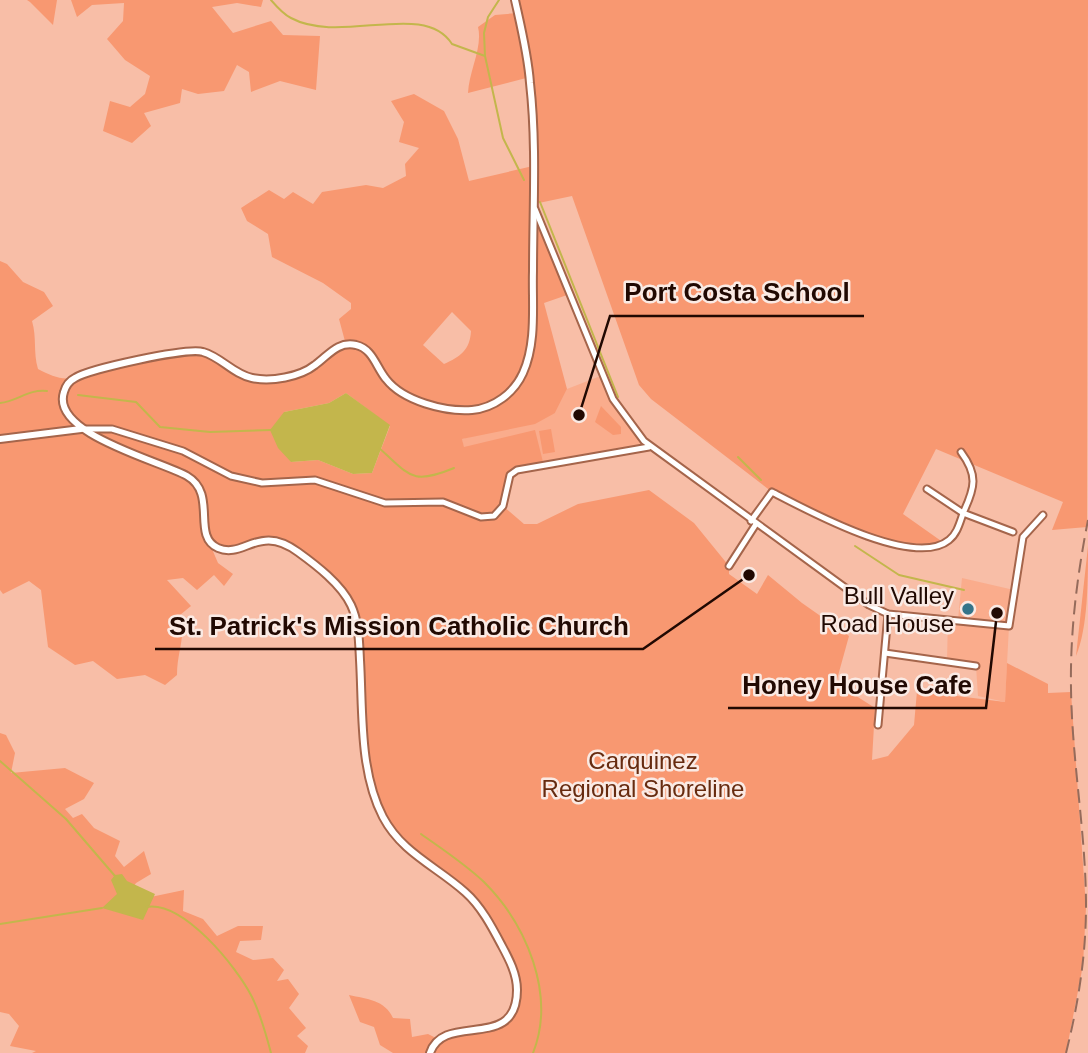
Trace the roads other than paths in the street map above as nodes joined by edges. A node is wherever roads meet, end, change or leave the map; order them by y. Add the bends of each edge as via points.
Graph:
1 (515, 0) edge
2 (533, 204) junction
3 (83, 429) junction
4 (0, 439) edge
5 (649, 447) junction
6 (961, 452) dead end
7 (928, 488) dead end
8 (963, 513) junction
9 (1043, 515) dead end
10 (753, 523) junction
11 (1013, 532) dead end
12 (729, 566) dead end
13 (888, 614) junction
14 (885, 653) junction
15 (976, 666) dead end
16 (878, 725) dead end
17 (430, 1053) edge

1 - 2 street via 531,87
2 - 3 street via 530,350 517,383 493,404 456,410 409,396 390,384 369,352 353,345 334,349 300,373 264,379 242,375 212,356 192,350 72,380 65,389 63,407
2 - 5 street via 613,399
3 - 4 street
3 - 5 street via 112,429 183,451 251,481 316,480 385,503 443,502 481,517 494,516 503,506 510,475 517,470
3 - 17 street via 194,481 204,497 207,537 216,547 230,550 264,539 282,542 327,577 350,604 358,634 368,770 379,810 403,845 474,902 498,938 516,978 517,997 505,1020 487,1030 444,1035
5 - 10 street
6 - 8 street via 972,466 974,492
7 - 8 street
8 - 10 street via 948,541 924,548 849,529 772,492
8 - 11 street
9 - 13 street via 1023,537 1009,626
10 - 12 street
10 - 13 street
13 - 14 street
14 - 15 street
14 - 16 street

